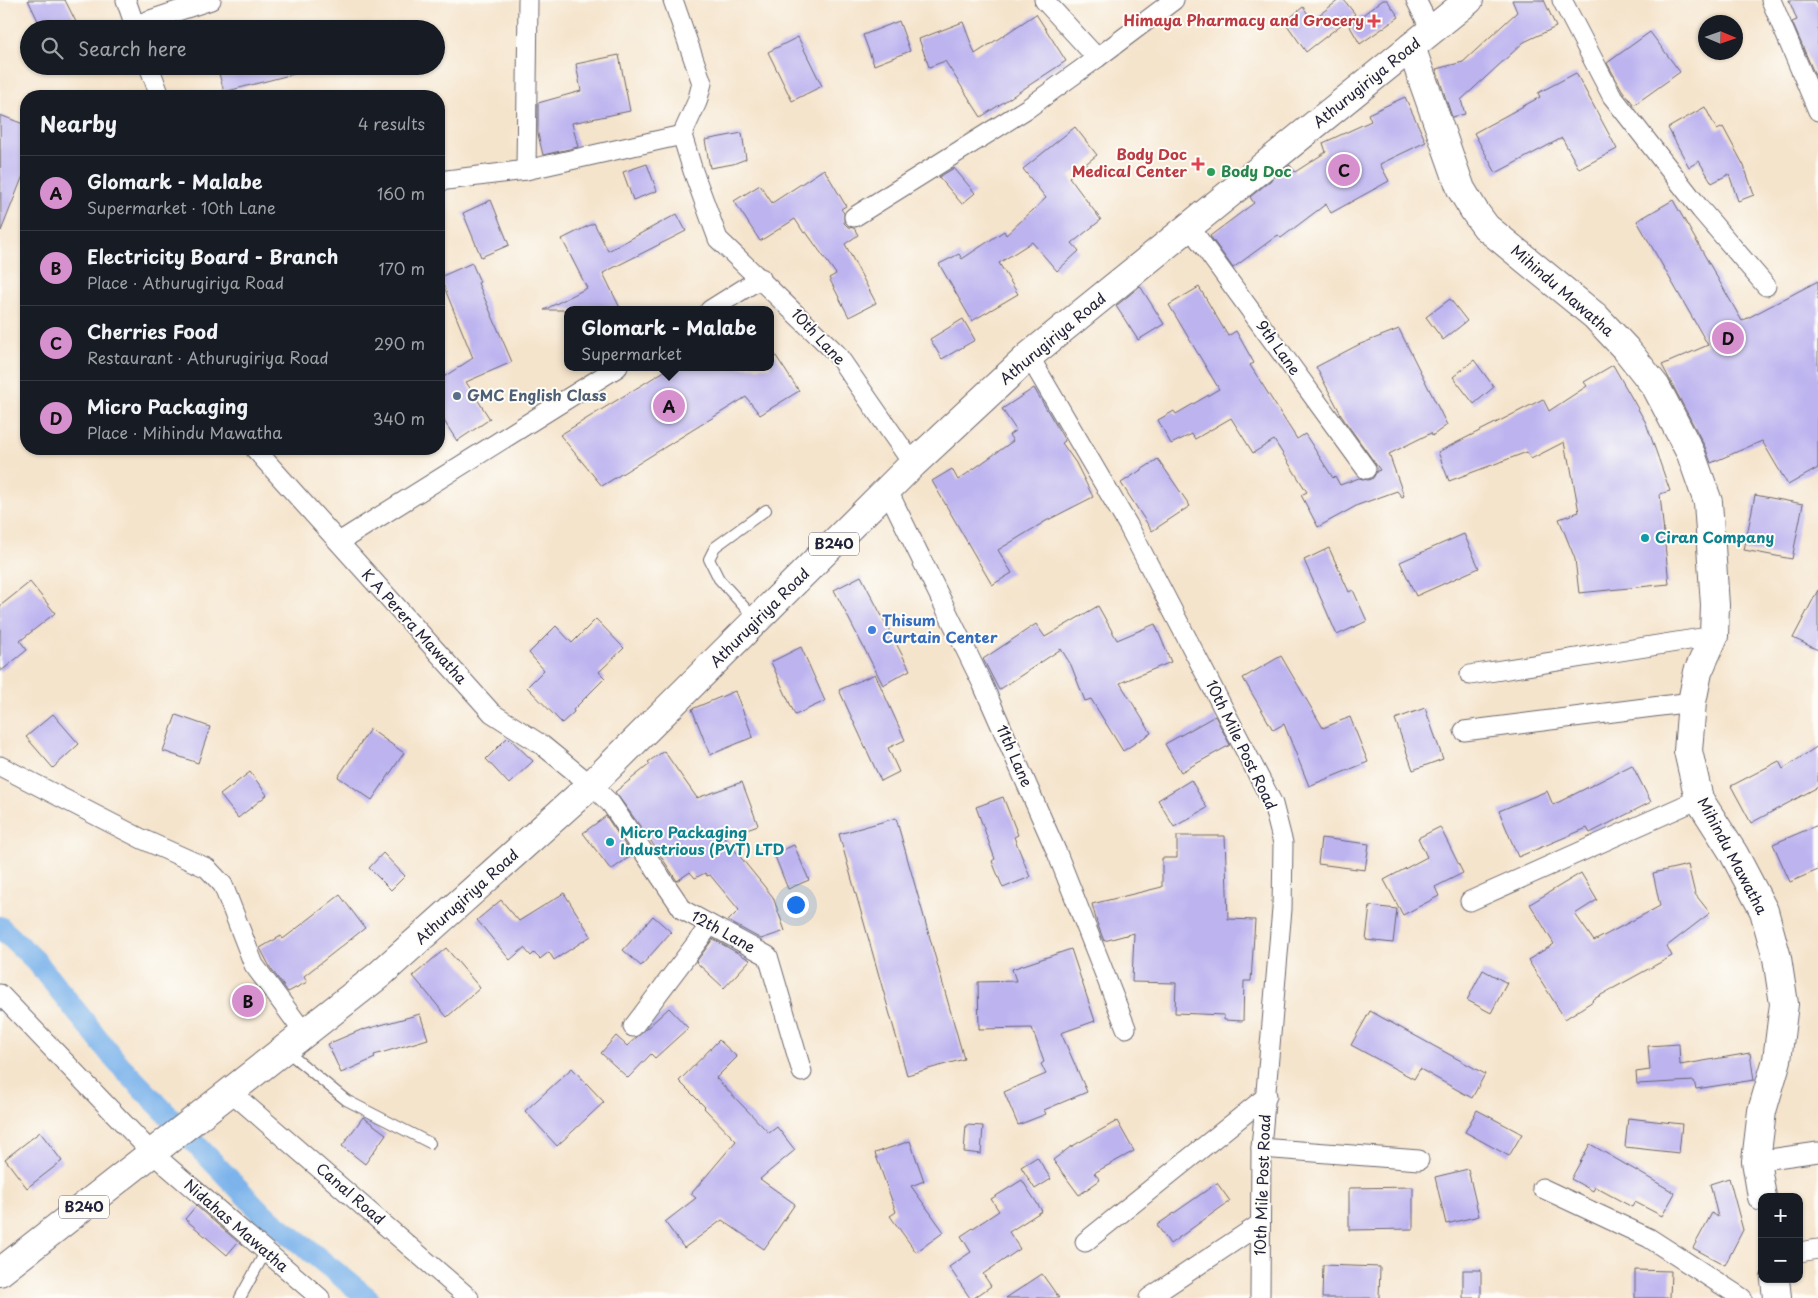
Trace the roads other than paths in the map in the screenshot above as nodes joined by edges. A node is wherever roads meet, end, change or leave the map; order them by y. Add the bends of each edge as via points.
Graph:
1 (126, 0) edge
2 (211, 0) edge
3 (528, 0) edge
4 (673, 0) edge
5 (1044, 0) edge
6 (1174, 0) edge
7 (1416, 0) edge
8 (1469, 0) edge
9 (1562, 0) edge
10 (1771, 0) edge
11 (133, 20) edge
12 (155, 20) edge
13 (1432, 30) junction
14 (1411, 47) junction
15 (1098, 58) junction
16 (152, 75) edge
17 (158, 90) edge
18 (1818, 111) edge
19 (682, 135) junction
20 (526, 170) junction
21 (445, 180) edge
22 (854, 217) dead end
23 (1189, 226) junction
24 (761, 278) junction
25 (1766, 286) dead end
26 (716, 306) edge
27 (1030, 356) junction
28 (612, 371) edge
29 (260, 455) edge
30 (913, 464) junction
31 (1366, 469) dead end
32 (888, 491) junction
33 (766, 510) dead end
34 (339, 542) junction
35 (757, 621) junction
36 (1714, 636) junction
37 (1470, 675) dead end
38 (1692, 702) junction
39 (1464, 731) dead end
40 (0, 766) edge
41 (592, 785) junction
42 (1699, 799) junction
43 (1470, 901) dead end
44 (710, 924) junction
45 (0, 994) edge
46 (634, 1027) dead end
47 (1126, 1028) dead end
48 (295, 1042) junction
49 (802, 1072) dead end
50 (1267, 1096) junction
51 (222, 1098) junction
52 (430, 1143) dead end
53 (160, 1147) junction
54 (1261, 1148) junction
55 (1818, 1152) edge
56 (1419, 1160) dead end
57 (1756, 1161) junction
58 (1542, 1188) dead end
59 (1761, 1193) edge
60 (1260, 1224) junction
61 (1084, 1242) dead end
62 (1818, 1249) edge
63 (266, 1251) junction
64 (1803, 1251) edge
65 (0, 1272) edge
66 (1775, 1283) edge
67 (240, 1298) edge
68 (320, 1298) edge
69 (469, 1298) edge
70 (1149, 1298) edge
71 (1260, 1298) edge
72 (1742, 1298) edge
73 (1777, 1298) edge

1 - 11 street
2 - 12 street
3 - 20 street
4 - 19 street via 702,83
5 - 15 street
6 - 15 street
7 - 13 street
8 - 13 main road, Athurugiriya Road / B240
9 - 25 street via 1612,96 1701,210
10 - 18 street
13 - 14 main road, Athurugiriya Road / B240
14 - 23 main road, Athurugiriya Road / B240
14 - 36 main road, Mihindu Mawatha via 1462,189 1475,212 1486,227 1595,316 1626,349 1656,388 1692,454 1708,502
15 - 22 street via 1028,108
16 - 17 street
19 - 20 street
19 - 24 street, 10th Lane via 718,239
20 - 21 street
23 - 27 main road, Athurugiriya Road / B240
23 - 31 street, 9th Lane
24 - 26 street
24 - 30 street, 10th Lane via 836,353
27 - 30 main road, Athurugiriya Road / B240
27 - 50 street, 10th Mile Post Road via 1128,525 1273,804 1283,843 1282,909
28 - 34 street
29 - 34 street, K A Perera Mawatha
30 - 32 main road, Athurugiriya Road / B240
32 - 35 main road, Athurugiriya Road / B240
32 - 47 street, 11th Lane via 994,710 1057,853
33 - 35 lane via 715,548 708,559 719,579
34 - 41 street, K A Perera Mawatha via 492,713 542,745
35 - 41 main road, Athurugiriya Road / B240
36 - 37 street
36 - 38 main road, Mihindu Mawatha via 1698,672
38 - 39 street
38 - 42 main road, Mihindu Mawatha via 1688,750
40 - 48 street via 142,839 207,868 223,885 254,965
41 - 44 street, 12th Lane via 611,804 683,910
41 - 48 main road, Athurugiriya Road / B240 via 379,975
42 - 43 street
42 - 57 main road, Mihindu Mawatha via 1734,854 1764,911 1777,958 1784,1004 1777,1060 1762,1111
44 - 46 street
44 - 49 street, 12th Lane via 768,956
45 - 53 street
48 - 51 main road, Athurugiriya Road / B240
48 - 52 lane via 346,1100
50 - 54 street, 10th Mile Post Road
50 - 61 street
51 - 53 main road, Athurugiriya Road / B240
51 - 69 street, Canal Road
53 - 63 street, Nidahas Mawatha
53 - 65 main road, B240
54 - 56 street
54 - 60 street, 10th Mile Post Road
55 - 57 street
57 - 59 main road, Mihindu Mawatha
58 - 72 street via 1649,1238
60 - 70 street
60 - 71 street, 10th Mile Post Road
62 - 64 street
63 - 67 lane
63 - 68 street, Nidahas Mawatha
66 - 73 main road

